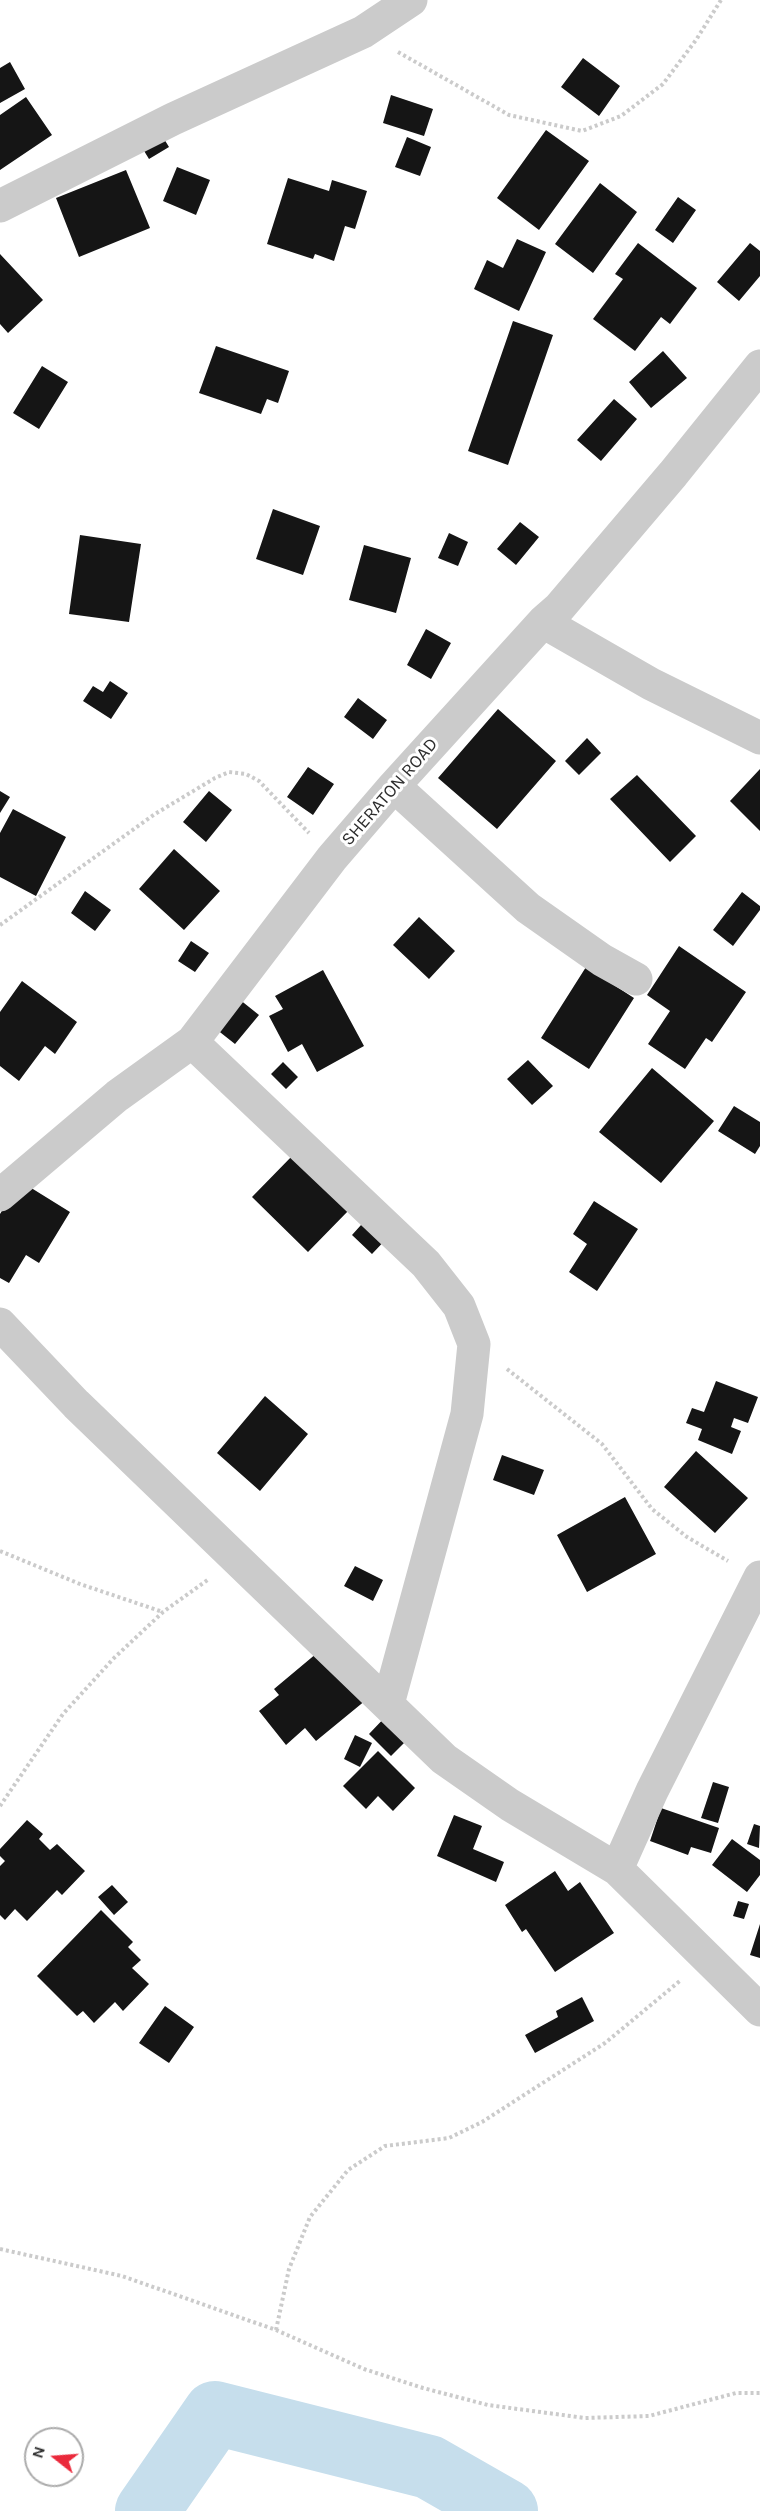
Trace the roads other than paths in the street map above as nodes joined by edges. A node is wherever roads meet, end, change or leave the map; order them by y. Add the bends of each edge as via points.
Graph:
1 (411, 0) edge
2 (0, 206) edge
3 (760, 366) edge
4 (543, 622) junction
5 (760, 738) edge
6 (394, 786) junction
7 (636, 979) dead end
8 (192, 1042) junction
9 (0, 1196) edge
10 (0, 1324) edge
11 (759, 1577) edge
12 (388, 1704) junction
13 (617, 1869) junction
14 (760, 2010) edge

1 - 2 street via 363,32 173,119
3 - 4 street, SHERATON ROAD via 658,492
4 - 5 street via 651,684
4 - 6 street, SHERATON ROAD
6 - 7 street via 528,908
6 - 8 street, SHERATON ROAD via 332,858
8 - 9 street, SHERATON ROAD via 117,1096
8 - 12 street via 426,1264 459,1306 474,1344 467,1414
10 - 12 street via 76,1404
11 - 13 street
12 - 13 street via 444,1759 510,1805
13 - 14 street

